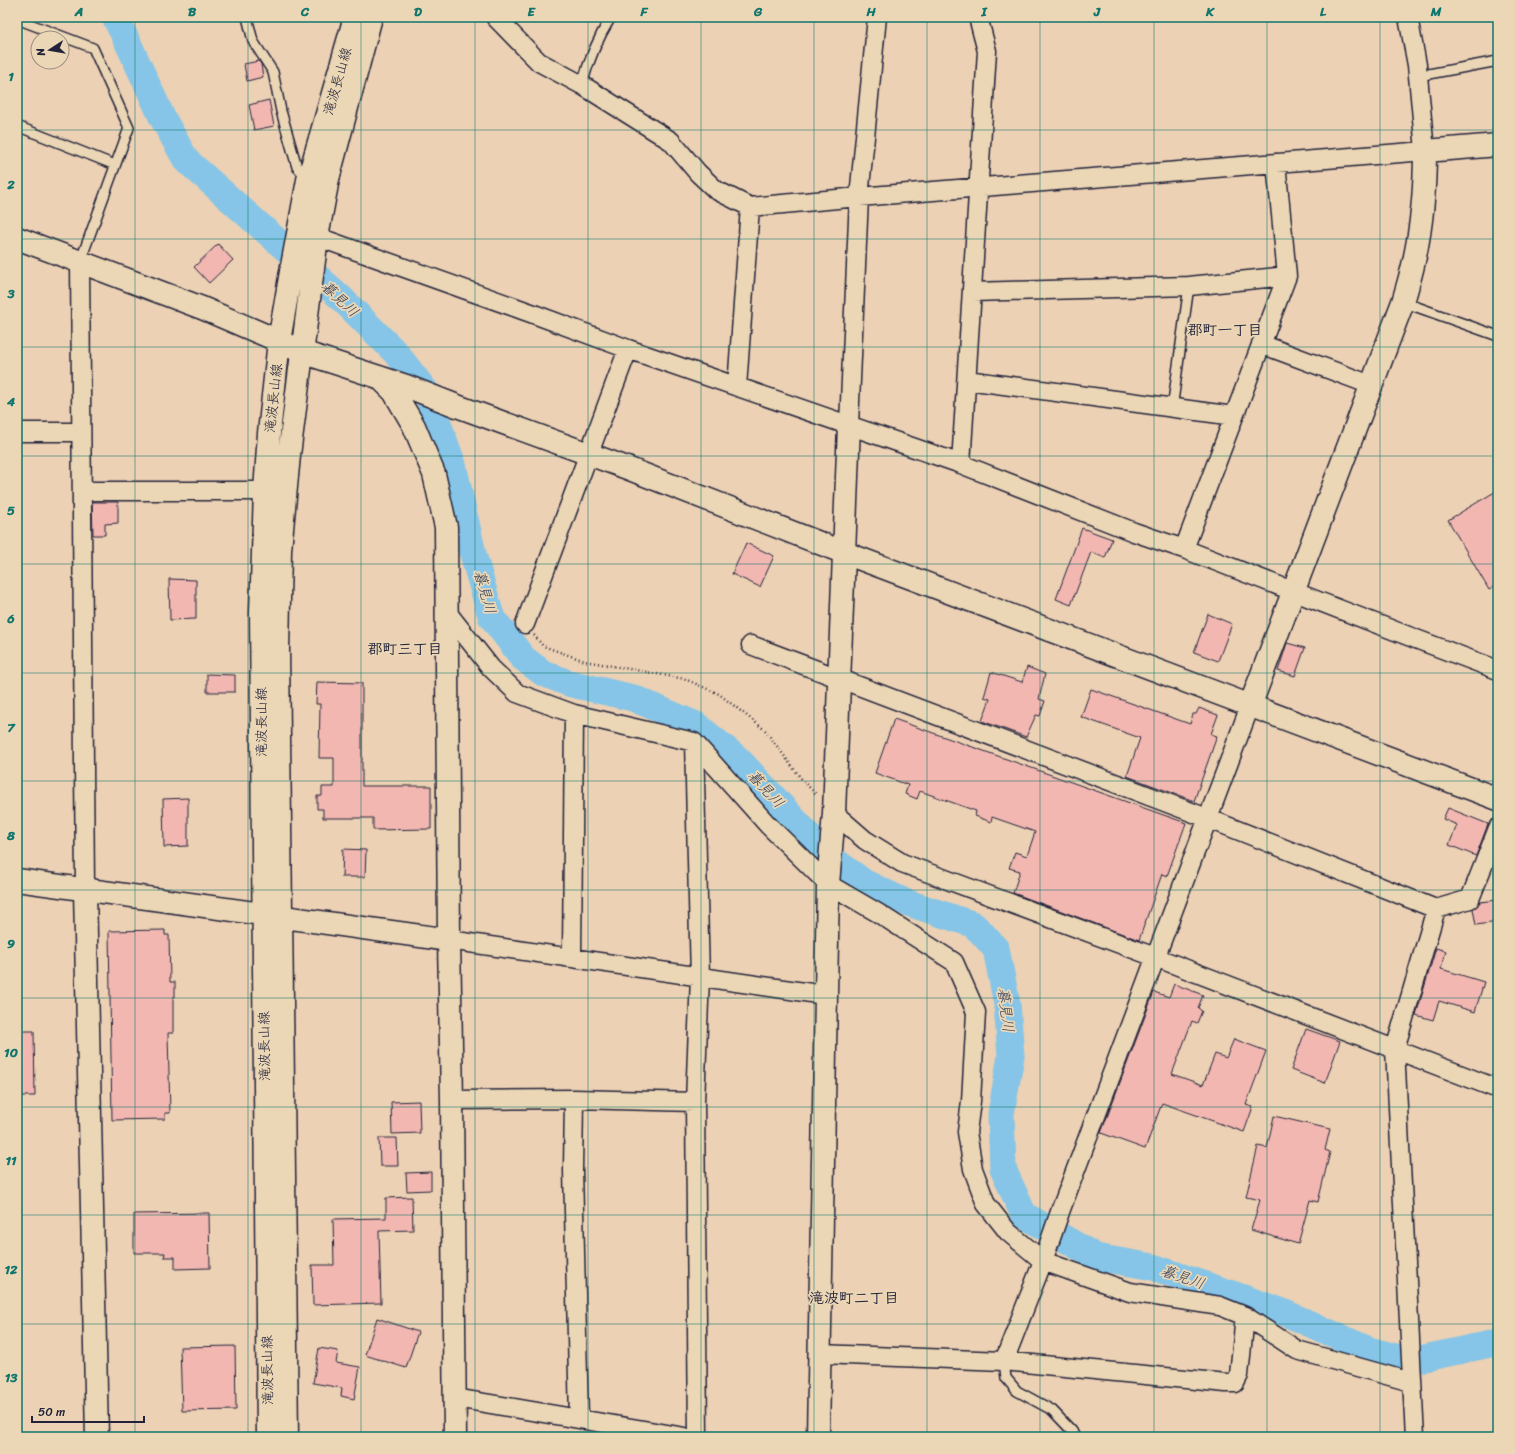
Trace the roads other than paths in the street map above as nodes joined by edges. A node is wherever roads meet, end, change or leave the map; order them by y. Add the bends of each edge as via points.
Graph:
1 (247, 17) edge
2 (355, 17) edge
3 (371, 17) edge
4 (495, 17) edge
5 (611, 17) edge
6 (877, 17) edge
7 (978, 17) edge
8 (1408, 17) edge
9 (17, 19) edge
10 (1498, 61) edge
11 (1418, 76) junction
12 (582, 85) junction
13 (17, 126) edge
14 (1498, 145) edge
15 (1425, 151) junction
16 (1276, 163) junction
17 (115, 164) junction
18 (308, 180) junction
19 (979, 188) junction
20 (859, 197) junction
21 (750, 207) junction
22 (17, 238) edge
23 (310, 238) junction
24 (80, 262) junction
25 (1287, 276) junction
26 (1189, 286) junction
27 (973, 292) junction
28 (1403, 302) junction
29 (1498, 336) edge
30 (279, 341) junction
31 (1261, 344) junction
32 (628, 349) junction
33 (302, 352) junction
34 (378, 376) junction
35 (967, 380) junction
36 (1371, 385) junction
37 (736, 387) junction
38 (1172, 409) junction
39 (1234, 416) junction
40 (849, 425) junction
41 (17, 432) edge
42 (81, 432) junction
43 (588, 454) junction
44 (961, 464) junction
45 (82, 491) junction
46 (265, 491) junction
47 (1184, 549) junction
48 (845, 553) junction
49 (1293, 591) junction
50 (447, 612) junction
51 (525, 624) road end
52 (751, 645) dead end
53 (1498, 670) edge
54 (839, 678) junction
55 (1250, 706) junction
56 (574, 714) junction
57 (694, 742) junction
58 (1498, 799) edge
59 (834, 817) junction
60 (1207, 818) junction
61 (1498, 828) edge
62 (17, 880) edge
63 (828, 884) junction
64 (85, 890) junction
65 (1436, 909) junction
66 (272, 916) junction
67 (449, 940) junction
68 (1155, 957) junction
69 (572, 958) junction
70 (700, 977) junction
71 (826, 995) junction
72 (1395, 1049) junction
73 (1498, 1089) edge
74 (574, 1099) junction
75 (452, 1100) junction
76 (695, 1102) junction
77 (1043, 1261) junction
78 (1245, 1316) junction
79 (819, 1354) junction
80 (1004, 1361) junction
81 (1411, 1378) junction
82 (456, 1398) junction
83 (580, 1419) junction
84 (97, 1437) edge
85 (268, 1437) edge
86 (287, 1437) edge
87 (455, 1437) edge
88 (685, 1437) edge
89 (698, 1437) edge
90 (818, 1437) edge
91 (1075, 1437) edge
92 (1415, 1437) edge

1 - 18 lane via 253,41 273,72 297,166
2 - 18 street, 滝波長山線
3 - 23 street, 滝波長山線
4 - 12 street via 539,62
5 - 12 lane via 585,71
6 - 20 street
7 - 19 street via 988,51
8 - 11 street
9 - 17 lane via 93,48 129,128
10 - 11 lane
11 - 15 street
12 - 21 street via 671,141 716,190
13 - 17 lane
14 - 15 street
15 - 16 street
15 - 28 street via 1421,221
16 - 19 street
16 - 25 street
17 - 24 lane
18 - 23 street, 滝波長山線
19 - 20 street
19 - 27 street
20 - 21 street
20 - 40 street
21 - 37 street
22 - 24 street
23 - 30 street, 滝波長山線 via 288,286
23 - 32 street via 524,310
23 - 33 street, 滝波長山線 via 308,300
24 - 30 street via 202,308
24 - 42 street
25 - 26 street
25 - 31 street
26 - 27 street
26 - 38 lane
27 - 35 street
28 - 29 lane
28 - 36 street
30 - 33 street
30 - 46 street, 滝波長山線
31 - 36 street
31 - 39 street
32 - 37 street
32 - 43 street
33 - 34 street
33 - 66 street, 滝波長山線 via 280,550
34 - 43 street
34 - 50 street via 394,392 414,426 434,474 446,528
35 - 38 street
35 - 44 street
36 - 49 street
37 - 40 street
38 - 39 street
39 - 47 street
40 - 44 street
40 - 48 street
41 - 42 street
42 - 45 street
43 - 48 street
43 - 51 street
44 - 47 street
45 - 46 street
45 - 64 street
46 - 66 street, 滝波長山線 via 261,613
47 - 49 street
48 - 54 street
48 - 55 street
49 - 53 street
49 - 55 street
50 - 56 street via 491,668 517,693
50 - 67 street
52 - 54 street
54 - 59 street
54 - 60 street
55 - 58 street
55 - 60 street
56 - 57 street
56 - 69 street
57 - 63 street via 768,825
57 - 70 street
59 - 63 street
59 - 68 street via 902,863
60 - 65 street
60 - 68 street
61 - 65 street via 1470,899
62 - 64 street
63 - 71 street
63 - 77 street via 954,962 976,1012 967,1132 973,1169 986,1204 1008,1232
64 - 66 street
64 - 84 street
65 - 72 street
66 - 67 street
66 - 85 street, 滝波長山線
66 - 86 street, 滝波長山線
67 - 69 street
67 - 75 street
68 - 72 street
68 - 77 street
69 - 70 street
70 - 71 street
70 - 76 street
71 - 79 street
72 - 73 street
72 - 81 street
74 - 75 street
74 - 76 street
74 - 83 street via 572,1170
75 - 82 street
76 - 89 street
77 - 78 street via 1130,1292 1220,1306
77 - 80 street
78 - 80 street via 1239,1375 1235,1383
78 - 81 street via 1297,1350
79 - 80 street
79 - 90 street
80 - 91 lane via 1006,1378 1017,1391 1052,1410
81 - 92 street
82 - 83 street
82 - 87 street
83 - 88 street

